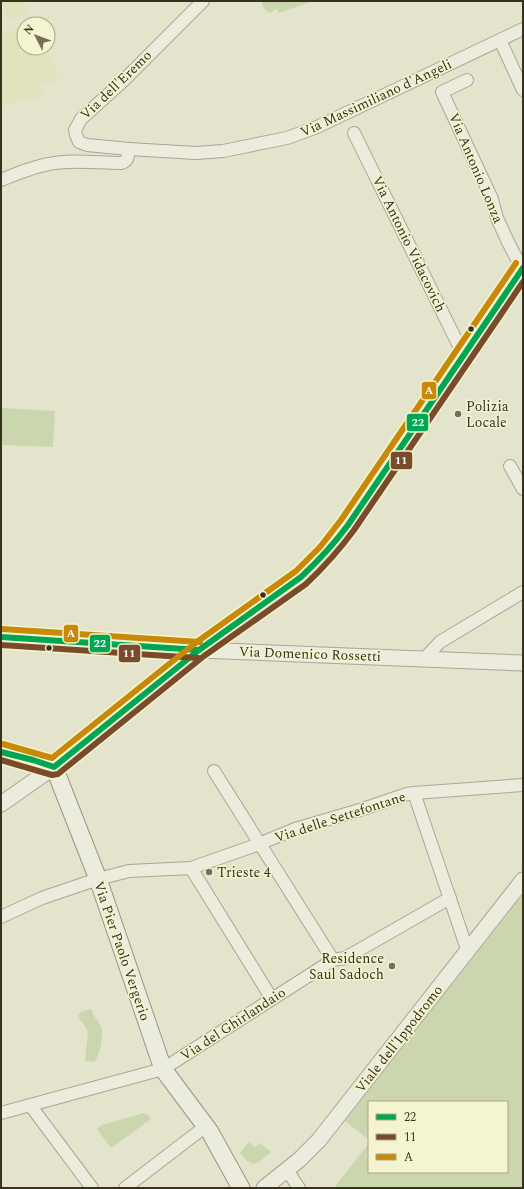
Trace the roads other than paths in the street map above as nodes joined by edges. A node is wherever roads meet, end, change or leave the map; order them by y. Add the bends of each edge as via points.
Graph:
1 (203, 1) edge
2 (523, 29) edge
3 (500, 40) junction
4 (467, 80) dead end
5 (523, 90) edge
6 (354, 133) dead end
7 (129, 150) junction
8 (1, 180) edge
9 (523, 268) edge
10 (463, 354) junction
11 (510, 466) dead end
12 (523, 489) edge
13 (523, 592) edge
14 (1, 637) edge
15 (148, 647) junction
16 (199, 650) junction
17 (425, 658) junction
18 (523, 663) edge
19 (160, 681) junction
20 (1, 752) edge
21 (54, 767) junction
22 (214, 771) dead end
23 (523, 785) edge
24 (414, 792) junction
25 (1, 804) edge
26 (259, 844) junction
27 (191, 868) junction
28 (98, 879) junction
29 (523, 880) edge
30 (450, 898) junction
31 (1, 917) edge
32 (468, 952) junction
33 (332, 960) junction
34 (272, 998) junction
35 (163, 1069) junction
36 (30, 1106) junction
37 (1, 1113) edge
38 (206, 1126) junction
39 (288, 1170) junction
40 (92, 1188) edge
41 (125, 1188) edge
42 (241, 1188) edge
43 (264, 1188) edge
44 (281, 1188) edge
45 (299, 1188) edge

1 - 7 street, Via dell'Eremo via 77,124 75,130 80,142
2 - 3 street, Via Massimiliano d'Angeli
3 - 5 street
3 - 7 street, Via Massimiliano d'Angeli via 317,127 287,138 223,151 196,153
4 - 9 street, Via Antonio Lonza via 442,92 492,198 497,218 508,242
6 - 10 street, Via Antonio Vidacovich
7 - 8 street via 128,159 121,163 63,162
9 - 10 main road
10 - 16 main road via 326,554 300,577
11 - 12 street
13 - 17 street via 440,642
14 - 15 main road, Via Domenico Rossetti
15 - 16 main road, Via Domenico Rossetti
15 - 19 main road via 162,658
16 - 17 street, Via Domenico Rossetti
16 - 19 main road
17 - 18 street, Via Domenico Rossetti
19 - 21 main road
20 - 21 main road
21 - 25 street
21 - 28 main road, Via Pier Paolo Vergerio
22 - 26 street
23 - 24 street, Via delle Settefontane
24 - 26 street, Via delle Settefontane via 295,829
24 - 30 street
26 - 27 street, Via delle Settefontane
26 - 33 street
27 - 28 street, Via delle Settefontane via 129,871
27 - 34 street
28 - 31 street, Via delle Settefontane via 42,898
28 - 35 main road, Via Pier Paolo Vergerio
29 - 32 street, Viale dell'Ippodromo
30 - 32 street
30 - 33 street, Via del Ghirlandaio via 345,958
32 - 39 street, Viale dell'Ippodromo via 319,1140
33 - 34 street, Via del Ghirlandaio
34 - 35 street, Via del Ghirlandaio
35 - 36 street, Via del Ghirlandaio
35 - 38 main road, Via Pier Paolo Vergerio
36 - 37 street, Via del Ghirlandaio
36 - 40 street
38 - 41 street
38 - 42 main road, Via Pier Paolo Vergerio
39 - 43 street, Viale dell'Ippodromo
39 - 44 street
39 - 45 street

